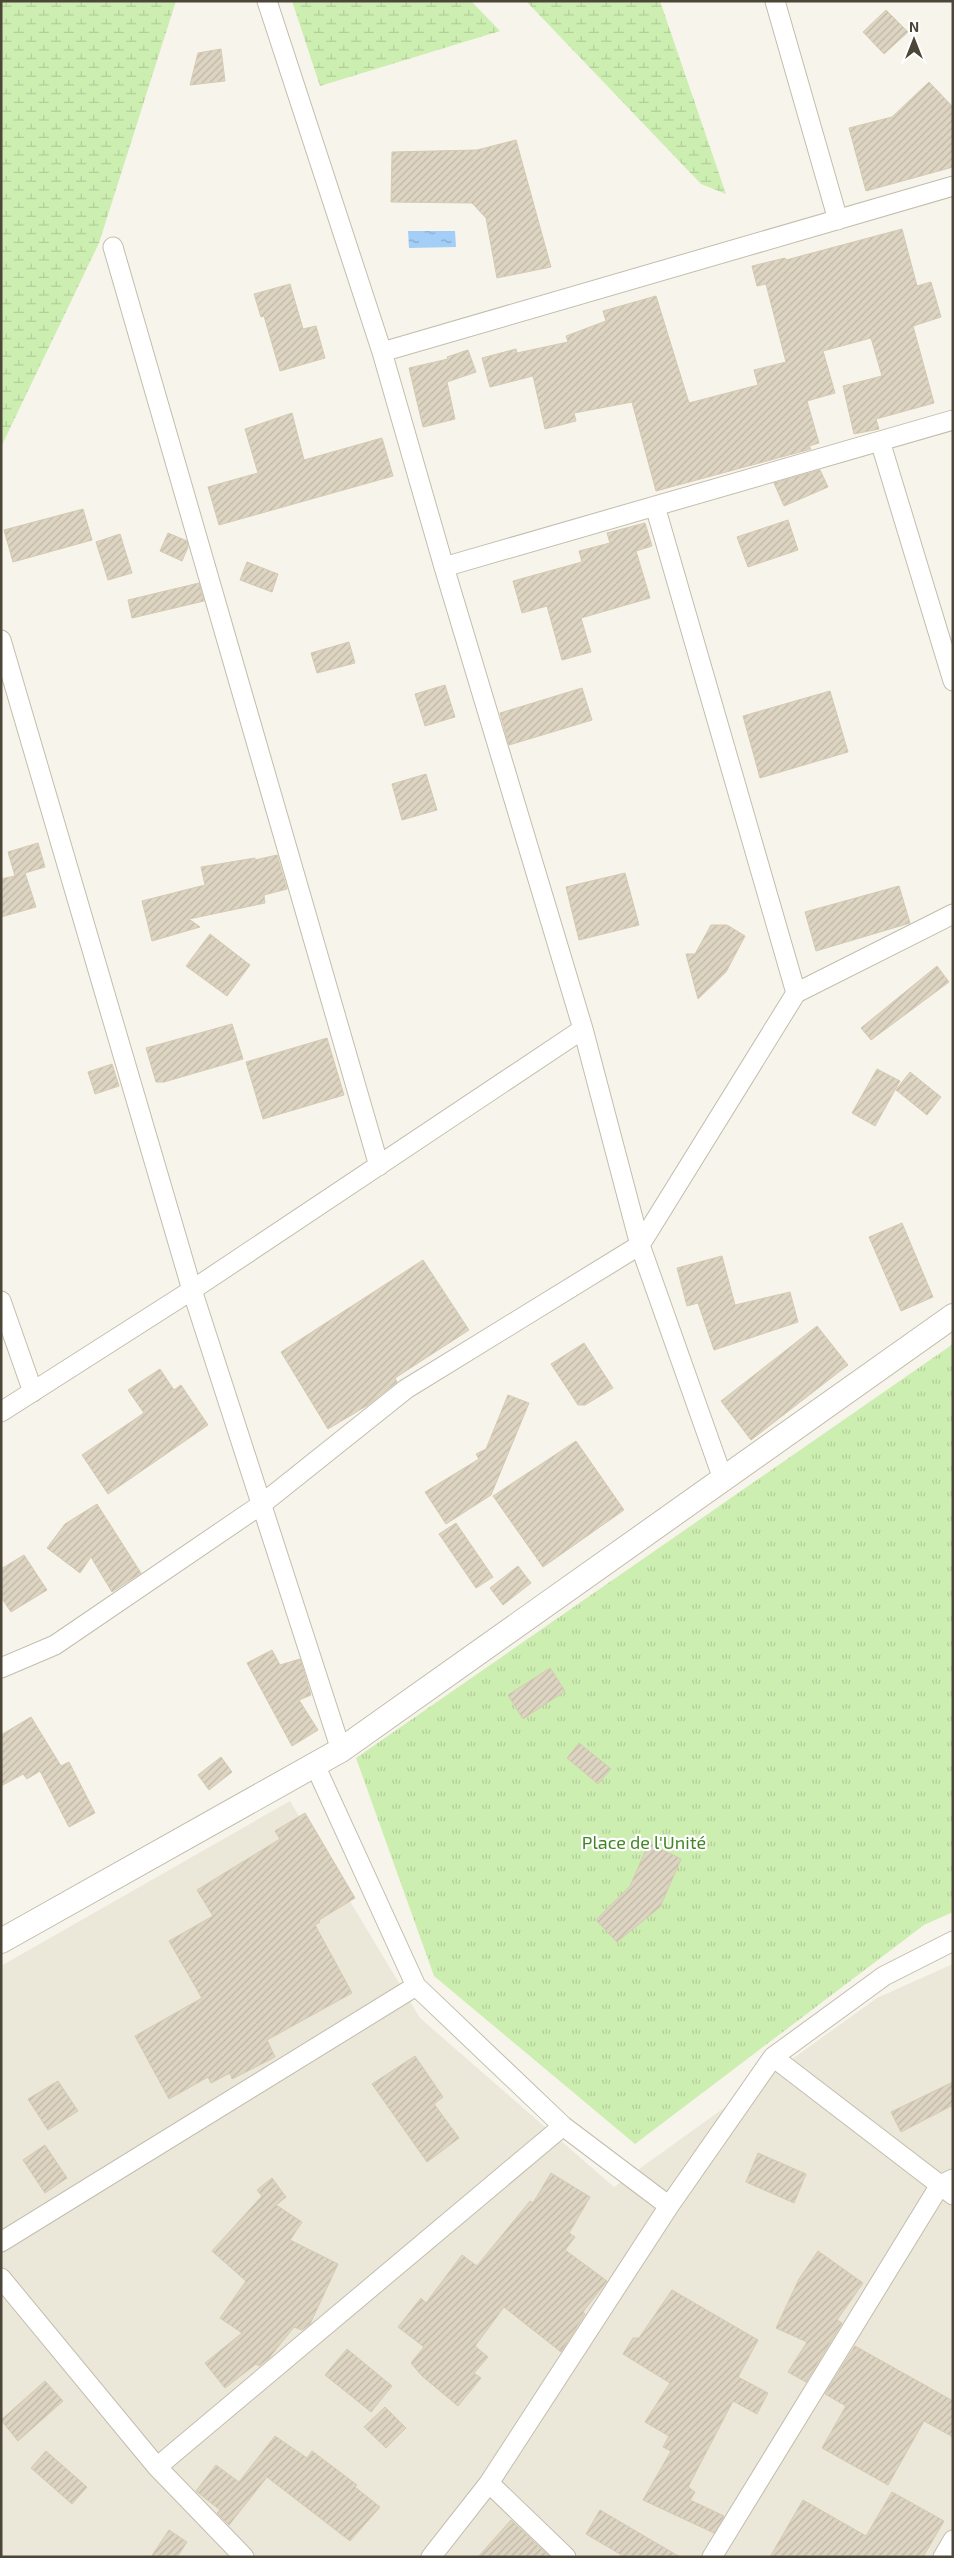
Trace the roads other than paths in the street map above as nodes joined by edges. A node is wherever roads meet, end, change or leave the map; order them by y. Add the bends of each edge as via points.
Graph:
1 (267, 1) edge
2 (775, 1) edge
3 (953, 186) edge
4 (838, 220) junction
5 (113, 247) dead end
6 (382, 352) junction
7 (953, 420) edge
8 (880, 441) junction
9 (655, 506) junction
10 (444, 567) junction
11 (1, 640) edge
12 (953, 681) edge
13 (953, 914) edge
14 (796, 993) junction
15 (583, 1029) junction
16 (379, 1166) junction
17 (640, 1245) junction
18 (192, 1290) junction
19 (1, 1301) edge
20 (953, 1316) edge
21 (33, 1392) junction
22 (1, 1412) edge
23 (724, 1479) junction
24 (262, 1504) junction
25 (1, 1668) edge
26 (341, 1750) junction
27 (314, 1763) junction
28 (1, 1941) edge
29 (953, 1941) edge
30 (416, 1986) junction
31 (773, 2057) junction
32 (563, 2126) junction
33 (948, 2186) edge
34 (669, 2206) junction
35 (1, 2242) edge
36 (1, 2278) edge
37 (157, 2468) junction
38 (489, 2483) junction
39 (953, 2540) edge
40 (244, 2557) edge
41 (431, 2557) edge
42 (566, 2557) edge
43 (712, 2557) edge
44 (943, 2557) edge

1 - 6 street
2 - 4 street
3 - 4 street
4 - 6 street
5 - 16 street
6 - 10 street
7 - 8 street
8 - 9 street
8 - 12 street
9 - 10 street
9 - 14 street
10 - 15 street
11 - 18 street
13 - 14 street
14 - 17 street
15 - 16 street
15 - 17 street
16 - 18 street
17 - 23 street
17 - 24 street via 406,1389
18 - 21 street
18 - 24 street
19 - 21 street
20 - 23 street
21 - 22 street
23 - 26 street
24 - 25 street via 54,1645
24 - 26 street
26 - 27 street
27 - 28 street
27 - 30 street
29 - 31 street via 884,1976
30 - 32 street
30 - 35 street
31 - 33 street
31 - 34 street
32 - 34 street
32 - 37 street
33 - 43 street
34 - 38 street
36 - 37 street
37 - 40 street
38 - 41 street
38 - 42 street
39 - 44 street

